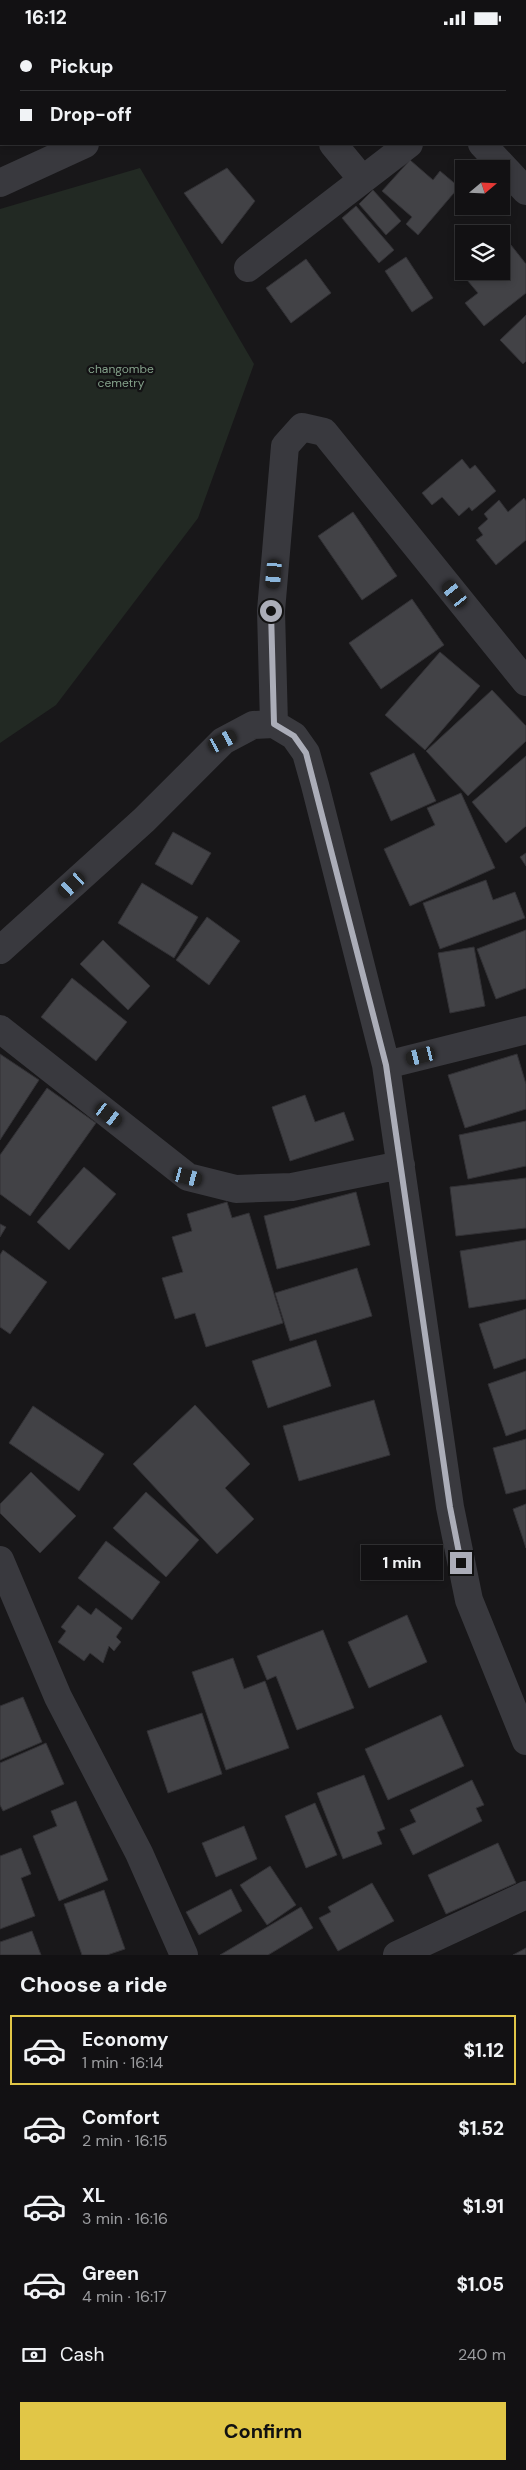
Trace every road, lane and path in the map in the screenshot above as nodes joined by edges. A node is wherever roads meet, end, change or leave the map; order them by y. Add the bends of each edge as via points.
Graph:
1 (83, 145) edge
2 (333, 145) edge
3 (408, 145) edge
4 (483, 145) edge
5 (362, 179) junction
6 (0, 183) edge
7 (526, 191) edge
8 (248, 268) dead end
9 (526, 682) edge
10 (274, 724) junction
11 (0, 950) edge
12 (0, 1029) edge
13 (526, 1030) edge
14 (386, 1065) junction
15 (401, 1165) junction
16 (0, 1560) edge
17 (526, 1741) edge
18 (526, 1895) edge
19 (184, 1955) edge
20 (397, 1955) edge

1 - 6 street
2 - 5 street
3 - 5 street
4 - 7 street
5 - 8 street
9 - 10 street via 324,431 302,427 285,446 271,611
10 - 11 street via 253,725 223,741 144,820
10 - 14 street via 294,736 306,753
12 - 15 street via 188,1177 236,1189 292,1187
13 - 14 street
14 - 15 street
15 - 17 street via 450,1507 469,1600
16 - 19 street via 58,1697 139,1853
18 - 20 street

